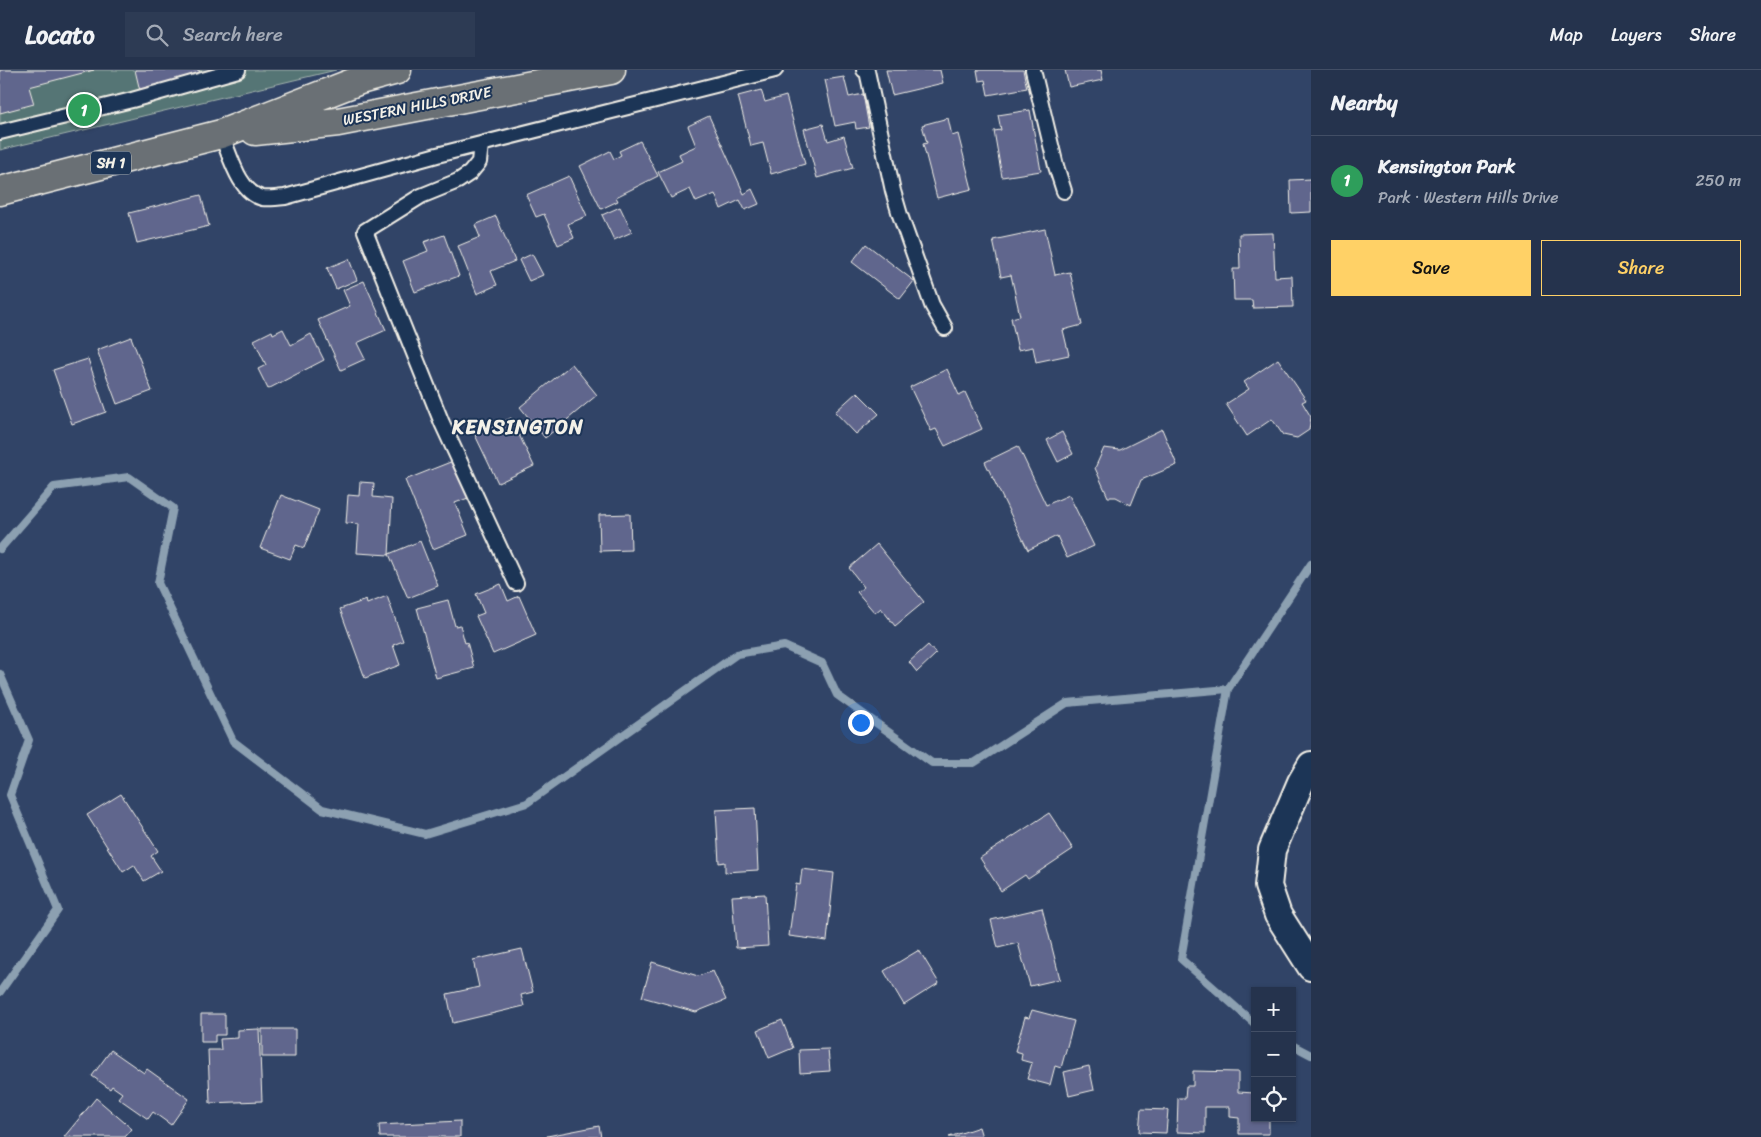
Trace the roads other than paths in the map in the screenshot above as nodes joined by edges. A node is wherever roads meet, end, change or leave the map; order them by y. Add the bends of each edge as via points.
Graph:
1 (238, 70) edge
2 (397, 70) edge
3 (557, 70) edge
4 (611, 70) edge
5 (776, 70) edge
6 (864, 70) edge
7 (1033, 70) edge
8 (531, 84) junction
9 (0, 132) edge
10 (221, 134) junction
11 (481, 144) junction
12 (0, 191) edge
13 (1064, 191) dead end
14 (945, 328) dead end
15 (516, 583) dead end
16 (1311, 765) edge
17 (1311, 967) edge

1 - 9 lane
2 - 10 highway, WESTERN HILLS DRIVE / SH 1 via 360,80
3 - 8 highway, SH 1
4 - 8 highway, WESTERN HILLS DRIVE / SH 1
5 - 11 lane
6 - 14 lane via 867,71 892,191 932,305
7 - 13 lane
8 - 10 highway, WESTERN HILLS DRIVE / SH 1 via 338,122
10 - 11 lane via 236,172 247,189 261,198 285,197
10 - 12 highway, WESTERN HILLS DRIVE / SH 1
11 - 15 lane via 479,162 470,173 421,196 365,231 442,424
16 - 17 street via 1272,850 1268,886 1278,915

